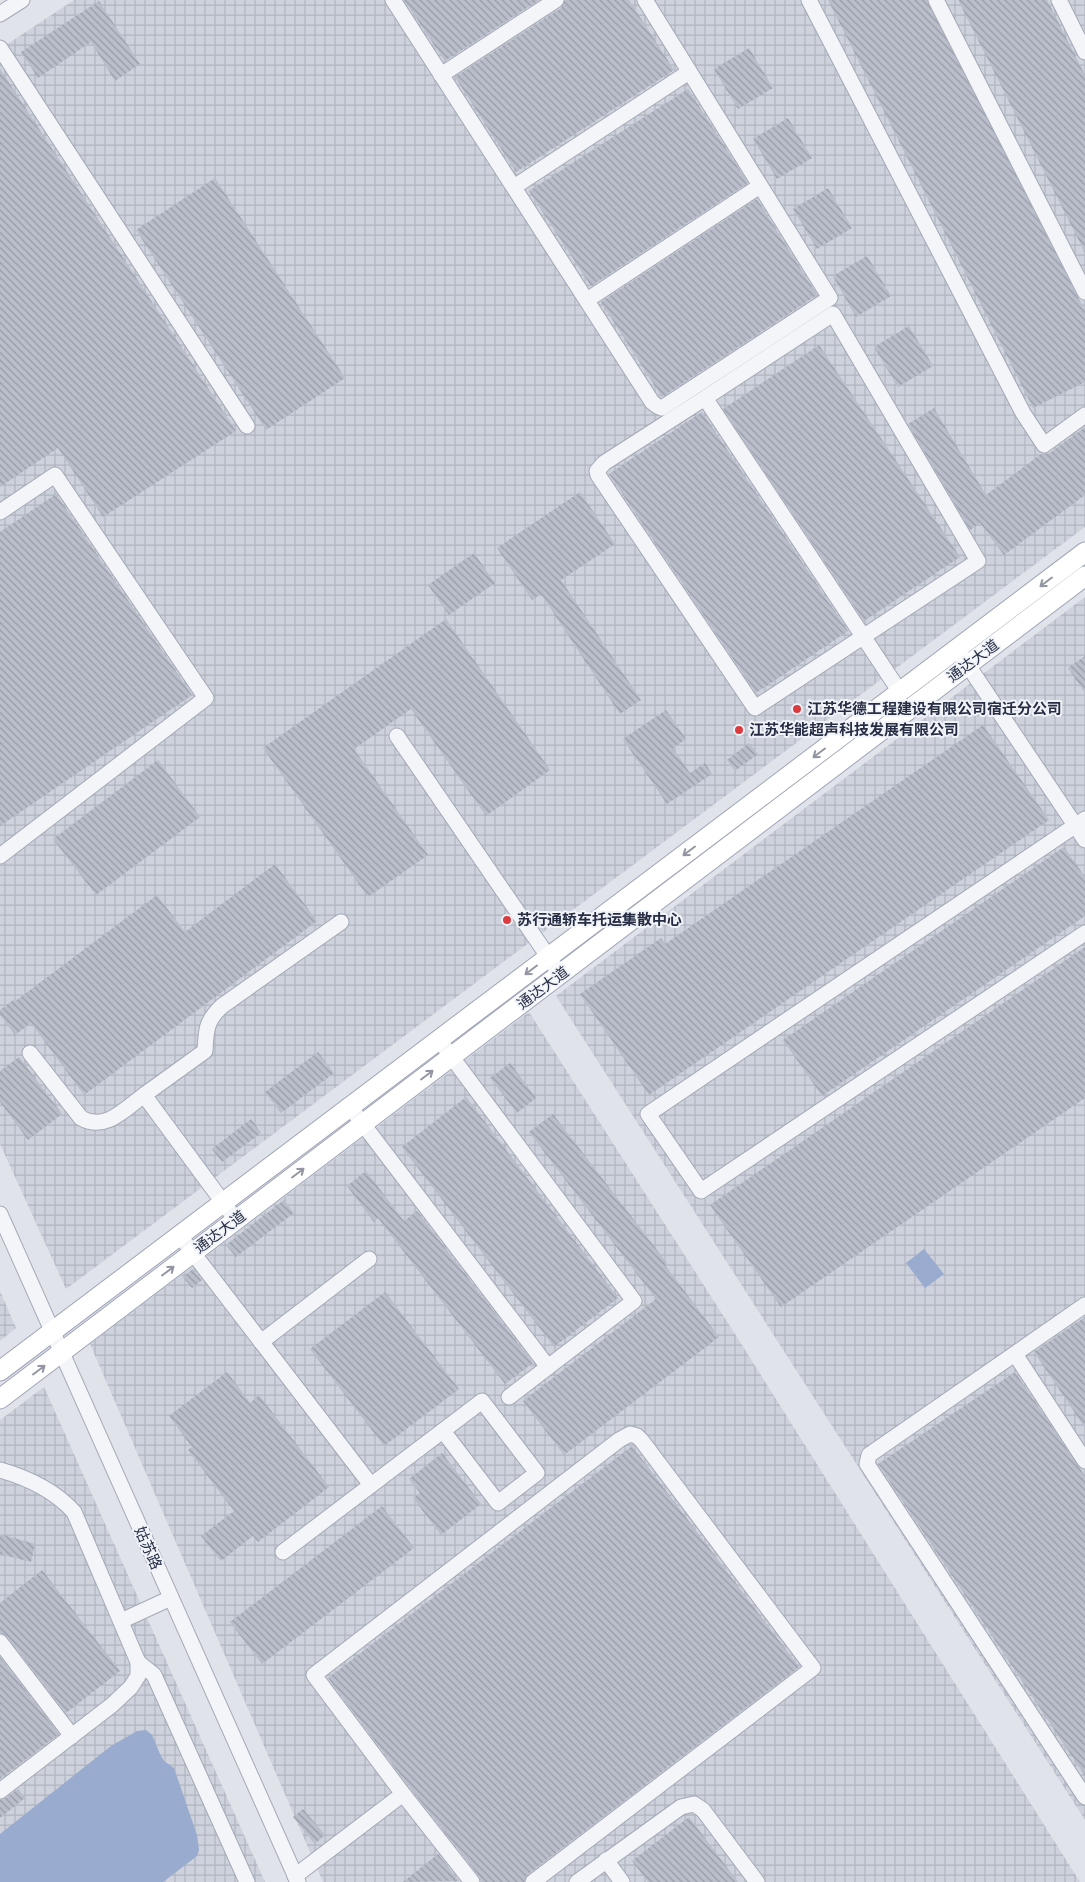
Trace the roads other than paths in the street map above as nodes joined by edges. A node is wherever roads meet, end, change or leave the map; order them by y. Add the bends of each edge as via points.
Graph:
1 (22, 0) edge
2 (393, 0) edge
3 (556, 0) edge
4 (645, 0) edge
5 (809, 0) edge
6 (936, 0) edge
7 (1058, 0) edge
8 (0, 14) edge
9 (0, 48) edge
10 (1085, 52) edge
11 (689, 72) junction
12 (441, 75) junction
13 (760, 186) junction
14 (514, 187) junction
15 (1085, 292) edge
16 (587, 300) junction
17 (705, 398) junction
18 (1085, 416) edge
19 (247, 426) dead end
20 (0, 512) edge
21 (1085, 552) edge
22 (1085, 576) edge
23 (863, 637) junction
24 (956, 649) junction
25 (968, 666) junction
26 (900, 692) junction
27 (397, 736) dead end
28 (1080, 823) edge
29 (1085, 840) edge
30 (0, 856) edge
31 (342, 922) dead end
32 (1085, 932) edge
33 (549, 957) junction
34 (560, 974) junction
35 (439, 1040) junction
36 (30, 1053) dead end
37 (451, 1057) junction
38 (144, 1095) junction
39 (350, 1107) junction
40 (363, 1124) junction
41 (224, 1202) junction
42 (0, 1214) edge
43 (236, 1220) junction
44 (180, 1236) junction
45 (193, 1253) junction
46 (369, 1259) dead end
47 (1085, 1306) edge
48 (52, 1332) junction
49 (261, 1342) junction
50 (61, 1353) junction
51 (1014, 1354) junction
52 (548, 1367) junction
53 (0, 1371) edge
54 (509, 1397) dead end
55 (0, 1399) edge
56 (443, 1431) junction
57 (1085, 1461) edge
58 (0, 1470) edge
59 (371, 1485) junction
60 (283, 1552) dead end
61 (171, 1598) junction
62 (121, 1621) junction
63 (0, 1642) edge
64 (138, 1662) junction
65 (72, 1736) junction
66 (0, 1791) edge
67 (403, 1794) junction
68 (1085, 1798) edge
69 (606, 1860) junction
70 (296, 1879) edge
71 (247, 1882) edge
72 (472, 1882) edge
73 (533, 1882) edge
74 (578, 1882) edge
75 (622, 1882) edge
76 (757, 1882) edge

1 - 8 street
2 - 12 street
3 - 12 street
4 - 11 street
5 - 18 street via 1023,413 1044,445
6 - 15 street
7 - 10 street
9 - 19 street
11 - 13 street
11 - 14 street
12 - 14 street
13 - 16 street
13 - 16 street via 830,298 662,408 652,402
14 - 16 street
17 - 23 street
17 - 23 street via 604,463 597,471 598,476 755,708
17 - 23 street via 833,314 978,561
20 - 30 street via 55,475 206,698
21 -> 24 main road, 通达大道
22 - 25 main road, 通达大道
23 - 26 street
24 - 25 street
24 - 26 main road, 通达大道
25 - 28 street
25 - 34 main road, 通达大道
26 -> 33 main road, 通达大道
27 - 33 street
28 - 29 street
28 - 32 street via 648,1114 700,1191
31 - 38 street via 222,1006 209,1020 205,1051
33 - 34 street
33 -> 35 main road, 通达大道
34 - 37 main road, 通达大道
35 - 37 street
35 - 39 main road, 通达大道
36 - 38 street via 81,1118 88,1122 109,1120
40 -> 37 main road, 通达大道
37 - 52 street via 634,1301
38 - 41 street
39 - 40 street
39 - 41 main road, 通达大道
43 -> 40 main road, 通达大道
40 - 52 street
41 - 43 street
41 - 44 main road, 通达大道
42 - 48 street, 姑苏路
43 - 45 main road, 通达大道
44 - 45 street
44 - 48 main road, 通达大道
45 - 49 street
50 -> 45 main road, 通达大道
46 - 49 street
47 - 51 street
48 - 50 street, 姑苏路
48 - 53 main road, 通达大道
49 - 59 street
55 -> 50 main road, 通达大道
50 - 61 street, 姑苏路
51 - 57 street
51 - 68 street via 869,1454 867,1464
52 - 54 street
56 - 56 street via 482,1401 537,1473 498,1503
56 - 59 street
58 - 62 street via 44,1488 74,1512
59 - 60 street
61 - 62 street
61 - 70 street, 姑苏路
62 - 64 street
63 - 65 street
64 - 65 street via 138,1676 131,1687
64 - 71 street via 154,1675
65 - 66 street
67 - 70 street
67 - 72 street
67 - 73 street via 314,1675 619,1440 630,1434 637,1436 813,1668
69 - 74 street
69 - 75 street
69 - 76 street via 681,1807 694,1804 703,1810

